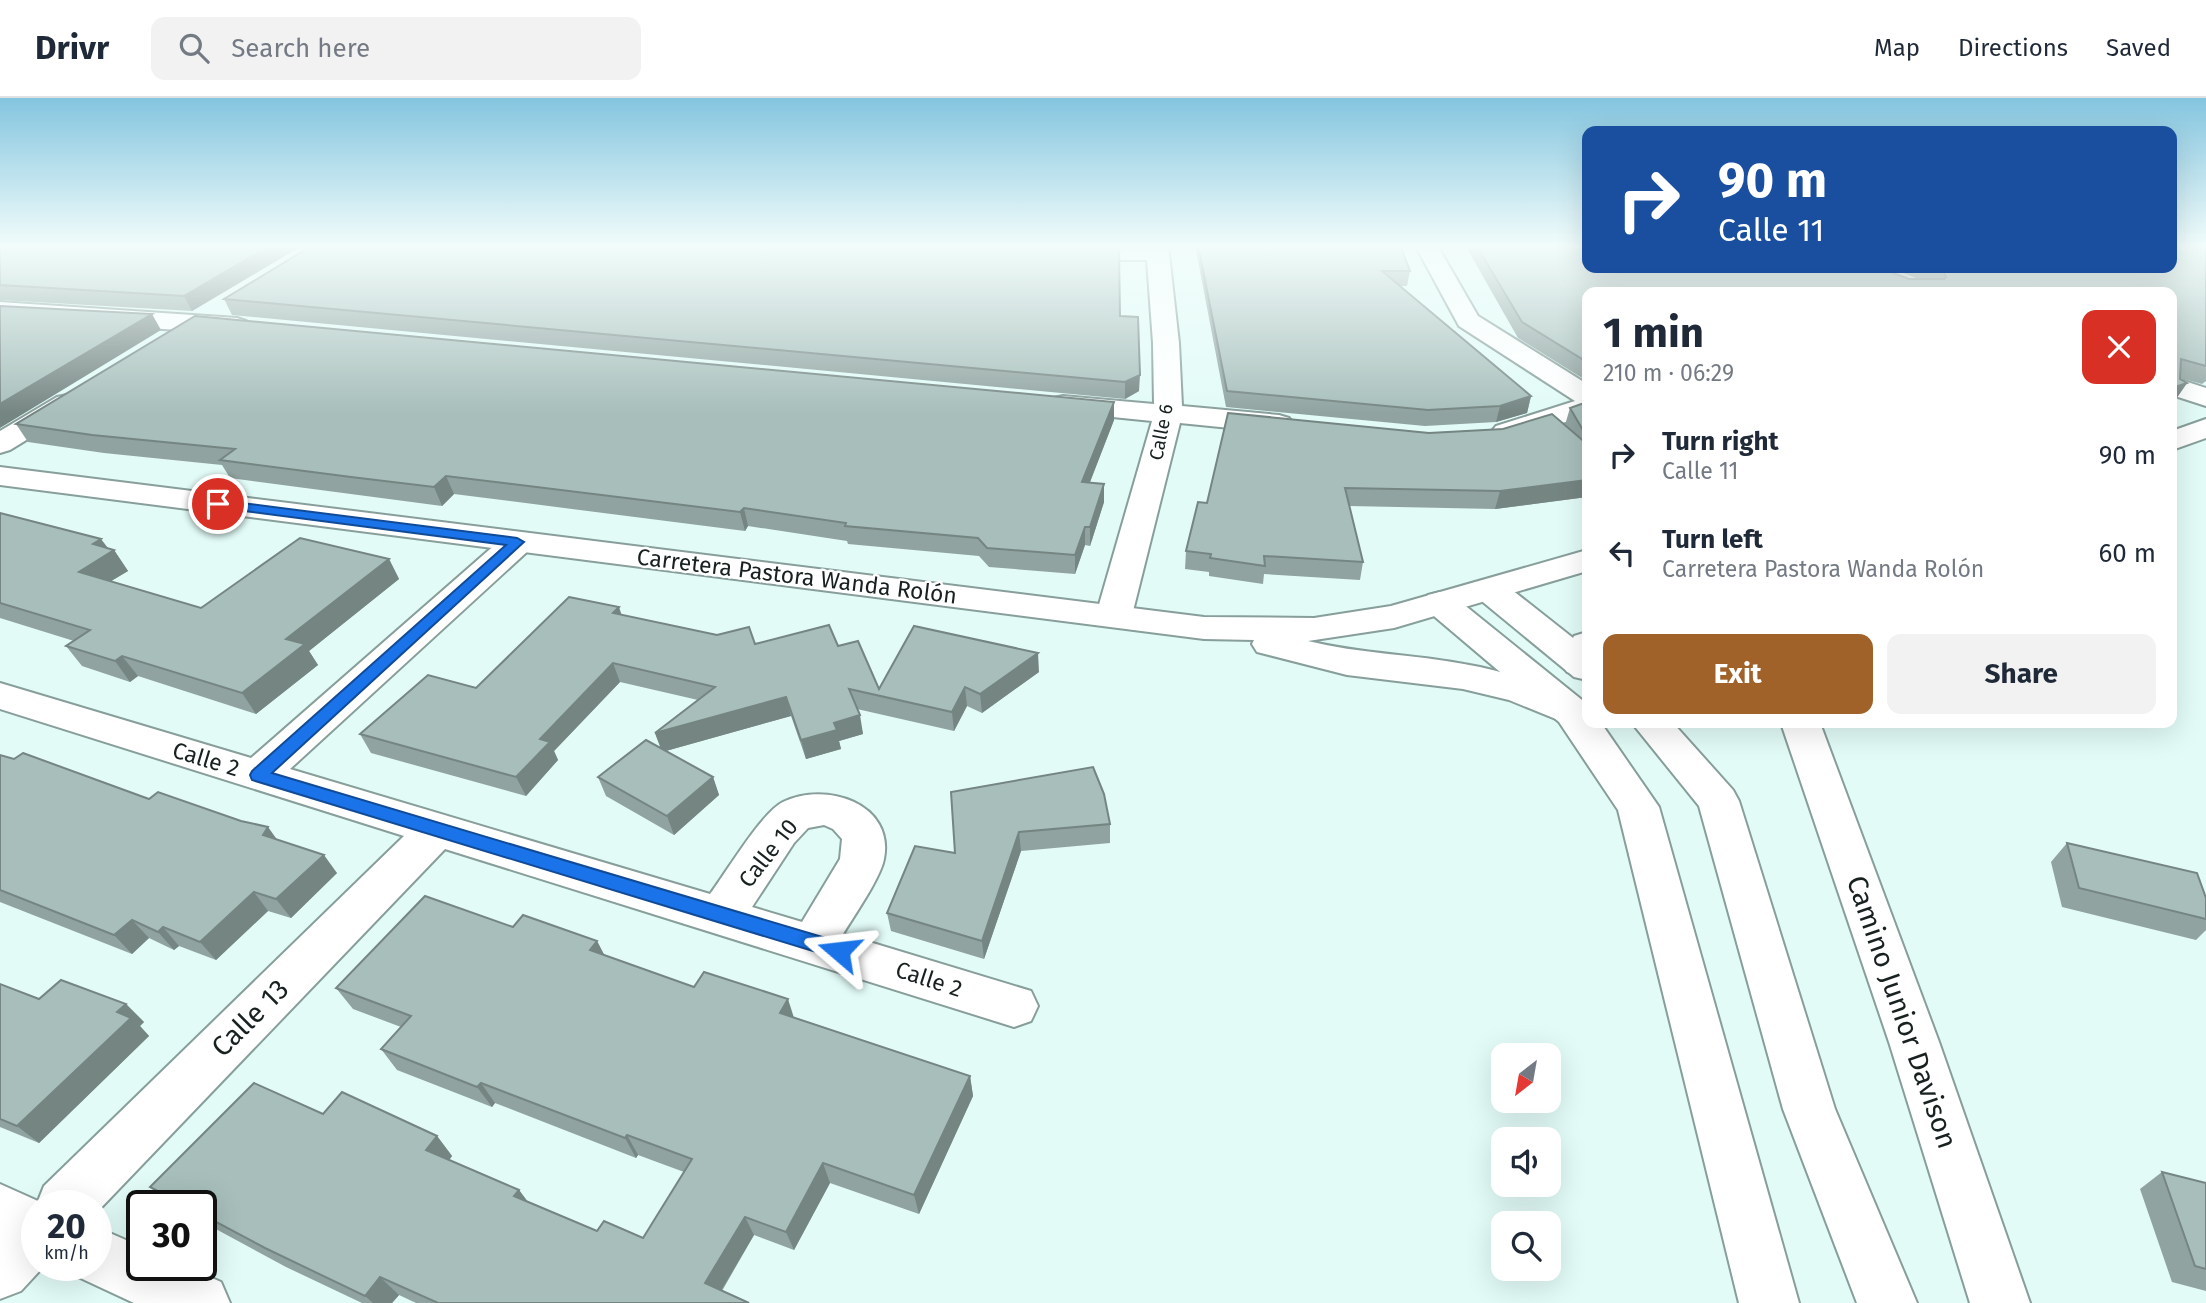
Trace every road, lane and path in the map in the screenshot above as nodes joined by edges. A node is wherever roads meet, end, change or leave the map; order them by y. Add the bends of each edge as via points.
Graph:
1 (233, 301) edge
2 (1162, 301) edge
3 (1457, 301) edge
4 (0, 310) edge
5 (198, 323) junction
6 (268, 329) edge
7 (163, 344) edge
8 (93, 387) edge
9 (2177, 387) edge
10 (1582, 393) edge
11 (2206, 398) edge
12 (1044, 402) edge
13 (1582, 408) edge
14 (1168, 414) junction
15 (1303, 426) edge
16 (2206, 428) edge
17 (1474, 435) edge
18 (2177, 439) edge
19 (0, 444) edge
20 (0, 476) edge
21 (517, 542) junction
22 (1582, 562) edge
23 (1490, 590) junction
24 (1440, 603) junction
25 (1114, 615) junction
26 (1203, 628) junction
27 (1582, 657) edge
28 (0, 696) edge
29 (1573, 713) junction
30 (1582, 726) edge
31 (1583, 728) edge
32 (1655, 728) edge
33 (1802, 728) edge
34 (258, 775) junction
35 (437, 830) junction
36 (721, 915) junction
37 (814, 943) junction
38 (1014, 1006) dead end
39 (80, 1190) edge
40 (0, 1212) edge
41 (21, 1223) edge
42 (21, 1248) edge
43 (112, 1263) edge
44 (0, 1270) edge
45 (200, 1303) edge
46 (1769, 1303) edge
47 (1887, 1303) edge
48 (2000, 1303) edge

1 - 5 street
2 - 14 street, Calle 6
3 - 10 street via 1468,321
4 - 5 street
5 - 6 street
5 - 7 street
8 - 19 street
9 - 11 street
12 - 14 street
13 - 17 street via 1499,434
14 - 15 street
14 - 25 street, Calle 6
16 - 18 street
20 - 21 street, Carretera Pastora Wanda Rolón
21 - 25 street, Carretera Pastora Wanda Rolón
21 - 34 street
22 - 23 street, Carretera Pastora Wanda Rolón
23 - 24 street, Carretera Pastora Wanda Rolón
23 - 27 street
24 - 26 street, Carretera Pastora Wanda Rolón via 1394,617 1314,630
24 - 29 street
25 - 26 street, Carretera Pastora Wanda Rolón
26 - 29 street via 1347,663 1463,676 1520,690
28 - 34 street, Calle 2
29 - 30 street
31 - 46 street via 1638,807
32 - 47 street via 1718,801 1809,1109
33 - 48 street, Camino Junior Davison via 1914,1042
34 - 35 street, Calle 2
35 - 36 street, Calle 2
35 - 39 street, Calle 13
36 - 37 street, Calle 2
36 - 37 street, Calle 10 via 779,831 796,814 827,809 848,818 864,834 862,861
37 - 38 street, Calle 2
40 - 41 street
42 - 44 street
43 - 45 street

